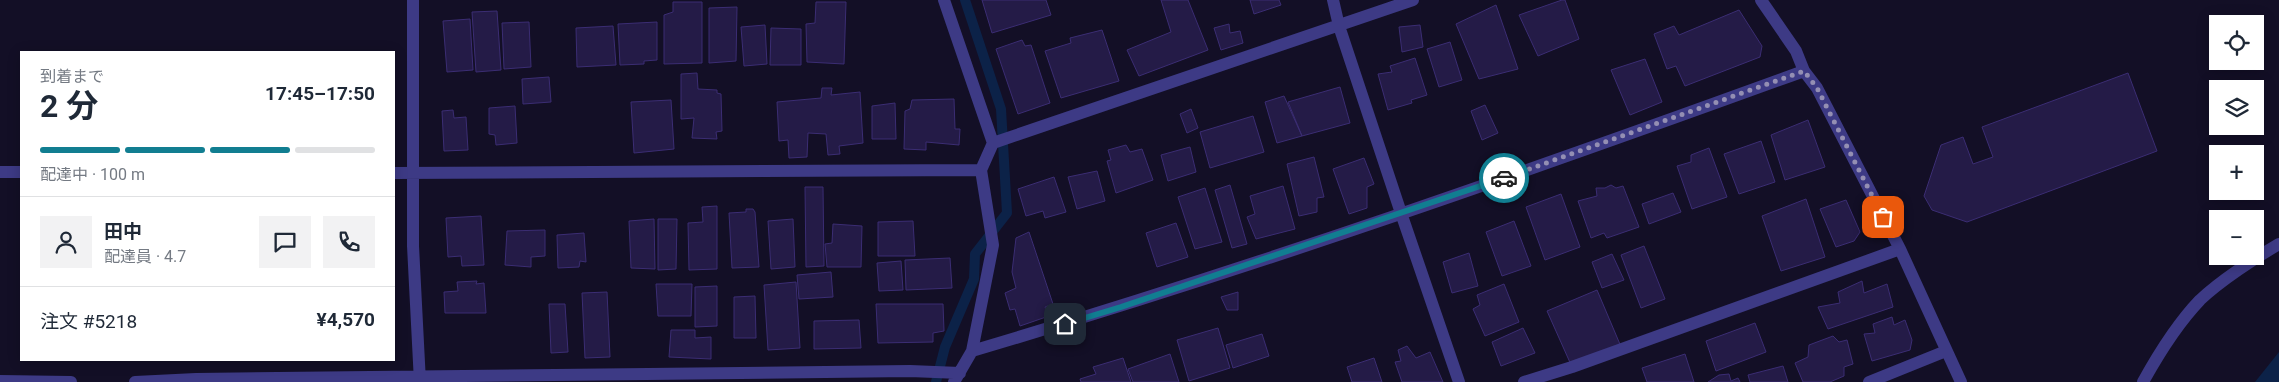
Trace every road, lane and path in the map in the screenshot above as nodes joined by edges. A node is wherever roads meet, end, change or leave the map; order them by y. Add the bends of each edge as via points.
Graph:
1 (413, 0) edge
2 (944, 0) edge
3 (1333, 0) edge
4 (1413, 0) edge
5 (1761, 0) edge
6 (1339, 26) junction
7 (1804, 71) junction
8 (993, 143) junction
9 (981, 170) junction
10 (0, 172) edge
11 (20, 172) edge
12 (395, 173) edge
13 (414, 173) junction
14 (1401, 214) junction
15 (2279, 244) edge
16 (1900, 249) junction
17 (972, 351) junction
18 (1946, 351) junction
19 (957, 377) edge
20 (420, 379) edge
21 (0, 381) edge
22 (71, 382) edge
23 (135, 382) edge
24 (1459, 382) edge
25 (1524, 382) edge
26 (1869, 382) edge
27 (1961, 382) edge
28 (2142, 382) edge

1 - 13 street
2 - 8 street
3 - 6 street
4 - 6 street
5 - 7 street via 1796,51
6 - 8 street
6 - 14 street
7 - 14 street
7 - 16 street via 1817,88
8 - 9 street
9 - 13 street
9 - 17 street via 993,244
10 - 11 street
12 - 13 street
13 - 20 street via 413,246
14 - 17 street via 1121,307
14 - 24 street
15 - 28 street via 2256,257 2201,300 2164,346
16 - 18 street
16 - 25 street
17 - 19 street
18 - 26 street
18 - 27 street
19 - 20 street via 900,371
20 - 23 street
21 - 22 street

